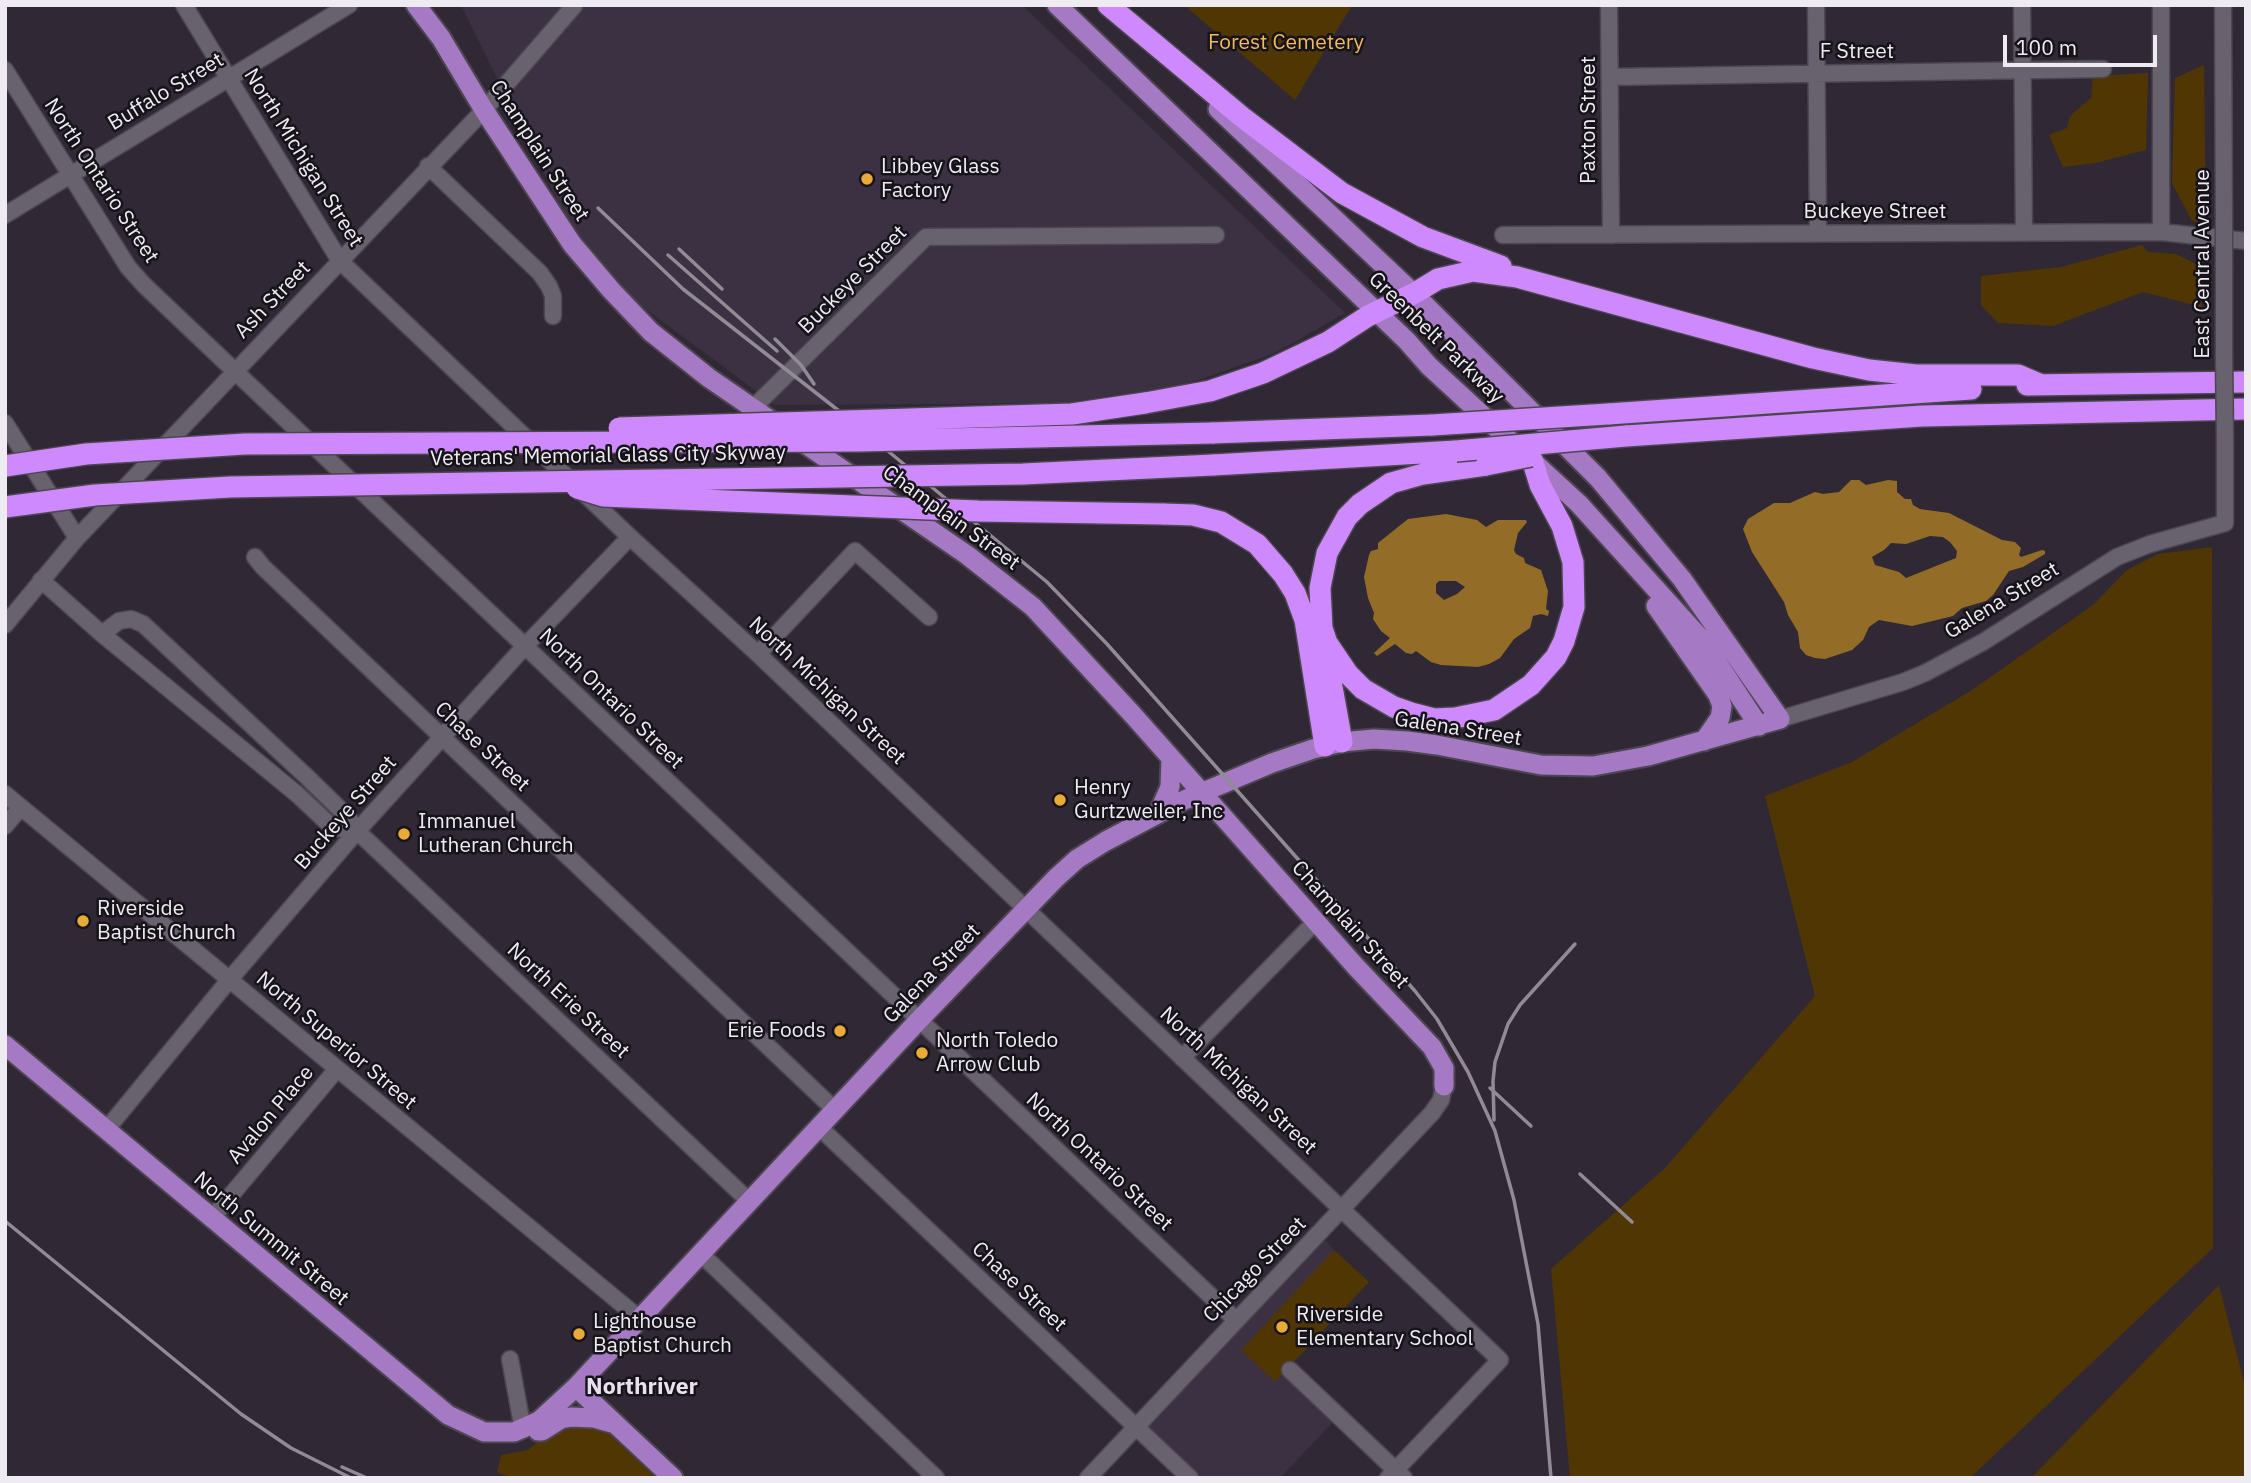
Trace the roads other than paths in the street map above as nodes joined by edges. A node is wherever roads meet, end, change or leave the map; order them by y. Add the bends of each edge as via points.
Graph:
1 (184, 5) edge
2 (349, 5) edge
3 (416, 5) edge
4 (1056, 5) edge
5 (1102, 5) edge
6 (1108, 5) edge
7 (1609, 5) edge
8 (1816, 5) edge
9 (2022, 5) edge
10 (2161, 5) edge
11 (2222, 5) edge
12 (574, 6) edge
13 (2103, 69) dead end
14 (5, 70) edge
15 (2022, 72) junction
16 (1816, 73) junction
17 (1611, 77) junction
18 (229, 78) junction
19 (484, 110) junction
20 (428, 166) junction
21 (69, 176) junction
22 (5, 215) edge
23 (2161, 232) junction
24 (1818, 233) junction
25 (2024, 233) junction
26 (1216, 235) dead end
27 (1503, 235) dead end
28 (1611, 235) junction
29 (2246, 241) edge
30 (340, 261) junction
31 (1414, 294) junction
32 (1589, 296) junction
33 (1376, 312) junction
34 (553, 316) dead end
35 (234, 371) junction
36 (2246, 382) edge
37 (2039, 384) junction
38 (2246, 409) edge
39 (759, 412) junction
40 (5, 423) edge
41 (1626, 436) junction
42 (245, 444) junction
43 (1532, 459) junction
44 (5, 466) edge
45 (558, 482) junction
46 (1579, 504) junction
47 (5, 508) edge
48 (2225, 523) joint
49 (631, 537) junction
50 (77, 538) junction
51 (255, 557) dead end
52 (41, 580) junction
53 (5, 601) edge
54 (929, 617) dead end
55 (9, 621) edge
56 (1322, 628) junction
57 (102, 634) junction
58 (525, 646) junction
59 (758, 654) junction
60 (210, 687) junction
61 (194, 709) junction
62 (1780, 719) junction
63 (1759, 726) junction
64 (441, 737) junction
65 (1704, 741) junction
66 (1334, 744) junction
67 (1171, 758) junction
68 (1202, 793) junction
69 (5, 794) edge
70 (21, 807) junction
71 (1159, 812) junction
72 (5, 826) edge
73 (357, 831) junction
74 (1026, 909) junction
75 (1315, 922) junction
76 (230, 979) junction
77 (919, 1020) junction
78 (5, 1045) edge
79 (1182, 1058) junction
80 (337, 1069) junction
81 (1444, 1086) joint
82 (835, 1110) junction
83 (819, 1127) junction
84 (106, 1130) junction
85 (750, 1202) junction
86 (1343, 1209) junction
87 (211, 1219) junction
88 (700, 1253) junction
89 (640, 1319) junction
90 (1236, 1320) junction
91 (510, 1359) dead end
92 (1290, 1370) dead end
93 (576, 1387) junction
94 (619, 1426) junction
95 (1135, 1426) junction
96 (523, 1430) junction
97 (1396, 1475) edge
98 (673, 1478) edge
99 (936, 1478) edge
100 (1088, 1478) edge
101 (1190, 1478) edge

1 - 18 street, North Michigan Street
2 - 18 street, Buffalo Street
3 - 19 main road, Champlain Street via 441,37
4 - 33 main road, Greenbelt Parkway
5 - 31 main road, Greenbelt Parkway
6 - 32 highway via 1264,135 1342,193 1423,237
7 - 17 street, Paxton Street
8 - 16 street
9 - 15 street
10 - 23 street, East Central Avenue
11 - 48 street, East Central Avenue, bridge
12 - 19 street, Ash Street
13 - 15 street, F Street
14 - 21 street, North Ontario Street
15 - 16 street, F Street
15 - 25 street
16 - 17 street, F Street
16 - 24 street
17 - 28 street, Paxton Street
18 - 21 street, Buffalo Street
18 - 30 street, North Michigan Street
19 - 20 street, Ash Street
19 - 39 main road, Champlain Street via 572,244 611,290 651,332
20 - 30 street, Ash Street
20 - 34 street via 540,273 553,296
21 - 22 street, Buffalo Street
21 - 35 street, North Ontario Street via 128,267
23 - 25 street, Buckeye Street
23 - 29 street, Buckeye Street
24 - 25 street, Buckeye Street
24 - 28 street, Buckeye Street
26 - 39 street, Buckeye Street via 926,237
27 - 28 street, Buckeye Street
30 - 35 street, Ash Street
30 - 49 street, North Michigan Street
31 - 32 highway via 1438,279 1473,271
31 - 33 highway
31 - 62 main road, Greenbelt Parkway via 1598,478 1682,579
32 - 37 highway via 1869,370 2018,375
33 - 42 highway, bridge via 1328,342 1263,373 1210,391 1072,414
33 - 43 main road, Greenbelt Parkway
35 - 50 street, Ash Street
35 - 58 street, North Ontario Street
36 - 37 highway
37 - 42 highway, Veterans' Memorial Glass City Skyway, bridge via 1432,425 1213,433 846,442
38 - 41 highway via 1922,416
39 - 67 main road, Champlain Street, bridge via 967,555 1032,607
40 - 50 street
41 - 45 highway, Veterans' Memorial Glass City Skyway, bridge via 1457,451 1023,474
41 - 56 highway, bridge via 1391,483 1360,504 1338,530 1327,553 1320,588
42 - 44 highway, Veterans' Memorial Glass City Skyway, bridge via 86,454
43 - 46 main road, Greenbelt Parkway
43 - 56 highway via 1569,544 1574,597 1556,657 1518,696 1475,716 1434,719 1411,713 1363,689 1335,657
45 - 47 highway, Veterans' Memorial Glass City Skyway, bridge via 230,487 95,495
45 - 66 highway, bridge via 603,496 1193,515 1221,522 1257,544 1295,593
46 - 63 main road, Greenbelt Parkway via 1703,641
46 - 65 main road via 1718,695 1720,718
48 - 62 street, Galena Street via 2117,557 1925,673
49 - 58 street, Buckeye Street
49 - 59 street, North Michigan Street
50 - 52 street, Ash Street
51 - 64 street, Chase Street
52 - 55 street, Ash Street
52 - 57 street, North Erie Street
53 - 55 street
54 - 59 street via 855,551
56 - 66 highway
57 - 60 street, North Erie Street via 119,621 143,624
57 - 61 street, North Erie Street
58 - 64 street, Buckeye Street
58 - 77 street, North Ontario Street
59 - 74 street, North Michigan Street
60 - 61 street
60 - 73 street, North Erie Street via 337,806
61 - 73 street, North Erie Street via 332,827
62 - 63 main road, Galena Street
63 - 65 main road, Galena Street
64 - 73 street, Buckeye Street
64 - 82 street, Chase Street
65 - 66 main road, Galena Street via 1622,762 1568,767 1417,742 1374,739
66 - 68 main road, Galena Street via 1272,763
67 - 68 main road, Champlain Street
67 - 71 main road via 1170,787
68 - 71 main road, Galena Street
68 - 75 main road, Champlain Street
69 - 70 street, North Superior Street
70 - 72 street
70 - 76 street, North Superior Street
71 - 74 main road, Galena Street via 1077,859
73 - 76 street, Buckeye Street
73 - 85 street, North Erie Street
74 - 77 main road, Galena Street
74 - 79 street, North Michigan Street
75 - 79 street
75 - 81 main road, Champlain Street via 1432,1047 1444,1068
76 - 80 street, North Superior Street
76 - 84 street, Buckeye Street
77 - 82 main road, Galena Street
77 - 90 street, North Ontario Street
78 - 84 main road, North Summit Street
79 - 86 street, North Michigan Street
80 - 87 street, Avalon Place
80 - 89 street, North Superior Street
81 - 86 street, Chicago Street via 1432,1113
82 - 83 main road, Galena Street
83 - 85 main road, Galena Street
83 - 95 street, Chase Street
84 - 87 main road, North Summit Street
85 - 88 main road, Galena Street
86 - 90 street, Chicago Street
86 - 97 street, North Michigan Street via 1500,1360
87 - 96 main road, North Summit Street via 448,1415 484,1432
88 - 89 main road, Galena Street
88 - 99 street
89 - 93 main road, Galena Street
90 - 95 street, Chicago Street
91 - 96 street
92 - 97 street
93 - 94 main road
93 - 96 main road, Galena Street
94 - 96 main road, North Summit Street via 571,1417 542,1431
94 - 98 main road
95 - 100 street, Chicago Street
95 - 101 street, Chase Street

